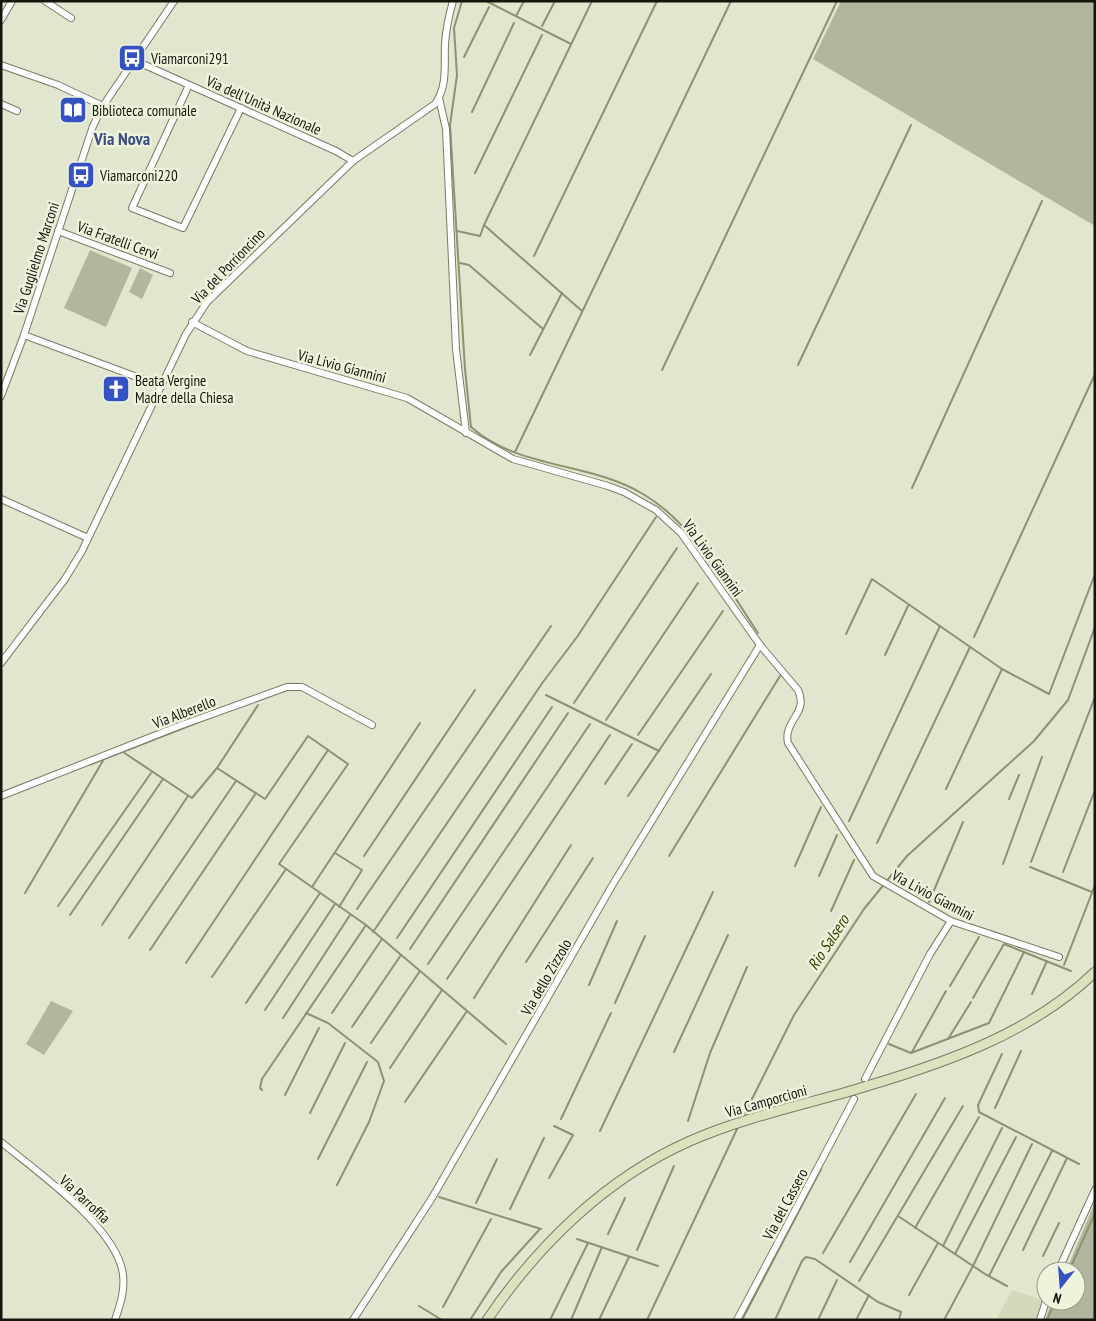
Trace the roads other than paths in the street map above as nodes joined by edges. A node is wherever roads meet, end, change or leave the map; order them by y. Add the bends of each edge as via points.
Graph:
1 (12, 1) edge
2 (45, 1) edge
3 (174, 1) edge
4 (453, 1) edge
5 (71, 18) dead end
6 (1, 20) edge
7 (136, 60) junction
8 (1, 65) edge
9 (189, 85) junction
10 (440, 98) junction
11 (1, 104) edge
12 (103, 106) junction
13 (241, 108) junction
14 (18, 111) dead end
15 (353, 161) junction
16 (58, 231) junction
17 (170, 272) dead end
18 (192, 322) junction
19 (24, 335) junction
20 (161, 386) junction
21 (1, 396) edge
22 (466, 433) junction
23 (1, 499) edge
24 (88, 538) junction
25 (760, 645) junction
26 (1, 664) edge
27 (372, 726) dead end
28 (1, 796) edge
29 (951, 921) junction
30 (1059, 958) dead end
31 (1095, 972) edge
32 (866, 1082) junction
33 (854, 1100) dead end
34 (1, 1142) edge
35 (1095, 1190) edge
36 (1063, 1261) edge
37 (115, 1320) edge
38 (353, 1320) edge
39 (487, 1320) edge
40 (737, 1320) edge

1 - 6 street
2 - 5 street
3 - 7 street, Via Guglielmo Marconi
4 - 10 street via 445,41
7 - 9 street, Via dell'Unità Nazionale
7 - 12 street, Via Guglielmo Marconi
8 - 12 street via 58,85
9 - 13 street, Via dell'Unità Nazionale
9 - 13 street via 132,208 183,228
10 - 15 street, Via del Porrioncino
10 - 22 street via 446,129 456,349
11 - 14 street
12 - 16 street, Via Guglielmo Marconi via 84,148
13 - 15 street, Via dell'Unità Nazionale
15 - 18 street, Via del Porrioncino via 211,298
16 - 17 street, Via Fratelli Cervi
16 - 19 street, Via Guglielmo Marconi
18 - 20 street, Via del Porrioncino
18 - 22 street, Via Livio Giannini via 247,351 407,398
19 - 20 street
19 - 21 street, Via Guglielmo Marconi
20 - 24 street, Via del Porrioncino
22 - 25 street, Via Livio Giannini via 513,460 608,486 656,510 681,532
23 - 24 street
24 - 26 street, Via del Porrioncino via 65,578
25 - 29 street, Via Livio Giannini via 802,699 802,706 787,732 788,743 870,873
25 - 38 street, Via dello Zizzolo via 613,884 432,1198
27 - 28 street, Via Alberello via 302,687 286,687
29 - 30 street, Via Livio Giannini
29 - 32 street via 930,954
31 - 32 main road, Via Camporcioni via 1054,1004 1012,1030 944,1061
32 - 39 main road, Via Camporcioni, bridge via 847,1092 721,1128 642,1166 588,1205 536,1256
33 - 40 street, Via del Cassero
34 - 37 street, Via Parroffia via 85,1213 106,1236 120,1259 123,1273 122,1297
35 - 36 street

